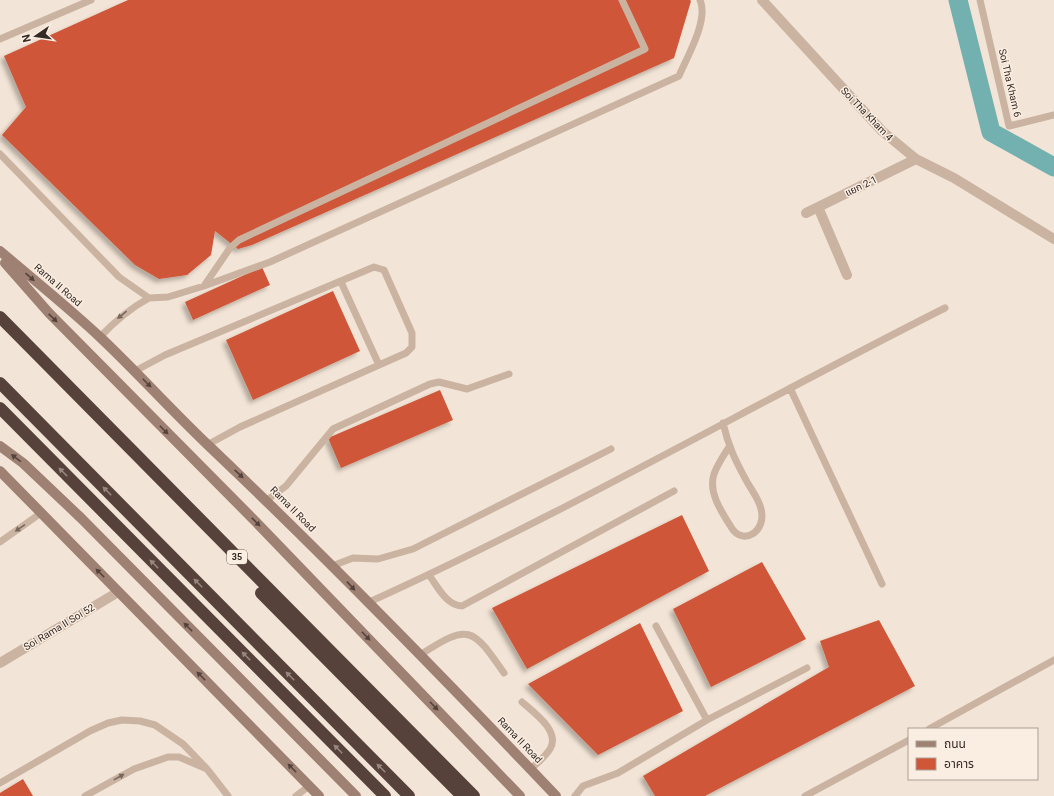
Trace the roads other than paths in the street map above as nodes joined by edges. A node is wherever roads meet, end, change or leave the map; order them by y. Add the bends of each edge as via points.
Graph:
1 (92, 0) edge
2 (622, 0) edge
3 (700, 0) edge
4 (762, 0) edge
5 (980, 0) edge
6 (0, 39) edge
7 (1054, 115) edge
8 (0, 154) edge
9 (916, 159) junction
10 (818, 207) junction
11 (806, 213) dead end
12 (1054, 239) edge
13 (0, 252) edge
14 (0, 257) edge
15 (846, 274) dead end
16 (341, 282) junction
17 (204, 286) junction
18 (149, 298) junction
19 (945, 308) dead end
20 (0, 317) edge
21 (0, 328) edge
22 (100, 337) junction
23 (379, 365) junction
24 (136, 371) junction
25 (509, 374) dead end
26 (0, 383) edge
27 (790, 388) junction
28 (0, 408) edge
29 (723, 423) junction
30 (207, 444) junction
31 (0, 446) edge
32 (729, 447) junction
33 (611, 449) dead end
34 (0, 471) edge
35 (674, 491) dead end
36 (267, 500) junction
37 (41, 513) junction
38 (0, 542) edge
39 (332, 566) junction
40 (429, 575) junction
41 (882, 584) dead end
42 (118, 592) junction
43 (367, 603) junction
44 (656, 626) dead end
45 (420, 655) junction
46 (1054, 660) edge
47 (0, 663) edge
48 (807, 668) dead end
49 (504, 673) dead end
50 (522, 702) dead end
51 (707, 720) junction
52 (931, 728) edge
53 (908, 741) edge
54 (207, 769) junction
55 (531, 769) junction
56 (0, 783) edge
57 (309, 786) junction
58 (85, 796) edge
59 (228, 796) edge
60 (296, 796) edge
61 (319, 796) edge
62 (356, 796) edge
63 (385, 796) edge
64 (408, 796) edge
65 (462, 796) edge
66 (474, 796) edge
67 (520, 796) edge
68 (556, 796) edge
69 (575, 796) edge
70 (805, 796) edge

1 - 6 lane
2 - 17 lane via 645,50 239,240 230,248
3 - 17 lane via 703,6 702,21 679,76 270,262
4 - 9 street, Soi Tha Kham 4 via 882,131
5 - 7 lane, Soi Tha Kham 6 via 1009,126
8 - 18 lane via 119,277
9 - 10 street, แยก 2-1
9 - 12 street, Soi Tha Kham 4 via 954,178
10 - 11 street, แยก 2-1
10 - 15 street
13 -> 22 main road, Rama II Road
14 -> 67 main road via 49,313 256,522
16 - 23 lane
16 - 23 lane via 374,267 380,267 388,275 412,333 413,342 406,353
16 - 24 lane via 165,355
17 - 18 lane via 168,297
18 -> 22 lane via 119,317
19 - 27 lane
20 - 66 highway, 35
21 - 65 highway
22 - 24 main road, Rama II Road
23 - 30 lane
24 -> 30 main road, Rama II Road
25 - 36 lane via 467,389 439,382 430,384 333,429 286,486
64 -> 26 highway
27 - 29 lane
27 - 41 lane
63 -> 28 highway
29 - 32 lane
29 - 40 lane
30 -> 36 main road, Rama II Road
62 -> 31 main road via 81,518
32 - 32 lane via 762,509 761,527 756,534 738,534 732,529 713,493 714,473
33 - 39 lane via 413,549 378,559 353,558
34 - 37 main road
35 - 40 lane via 462,606 454,606 446,599
36 - 39 main road, Rama II Road
37 -> 38 lane
42 -> 37 main road
39 -> 43 main road, Rama II Road
40 - 43 lane
42 - 47 street, Soi Rama II Soi 52
57 -> 42 main road
43 - 45 main road, Rama II Road
44 - 51 lane
45 - 49 lane via 446,638 464,634 475,637 484,645
45 - 55 main road, Rama II Road
46 - 52 lane
48 - 51 lane
50 - 55 lane via 547,726 552,738 551,748
51 - 69 lane via 618,773 583,786
53 - 70 lane
54 - 56 lane via 183,744 155,725 122,720 108,723 90,732
58 -> 54 lane via 134,769 168,757 179,757
54 - 59 lane
55 - 68 main road, Rama II Road
57 - 60 lane
57 - 61 main road

